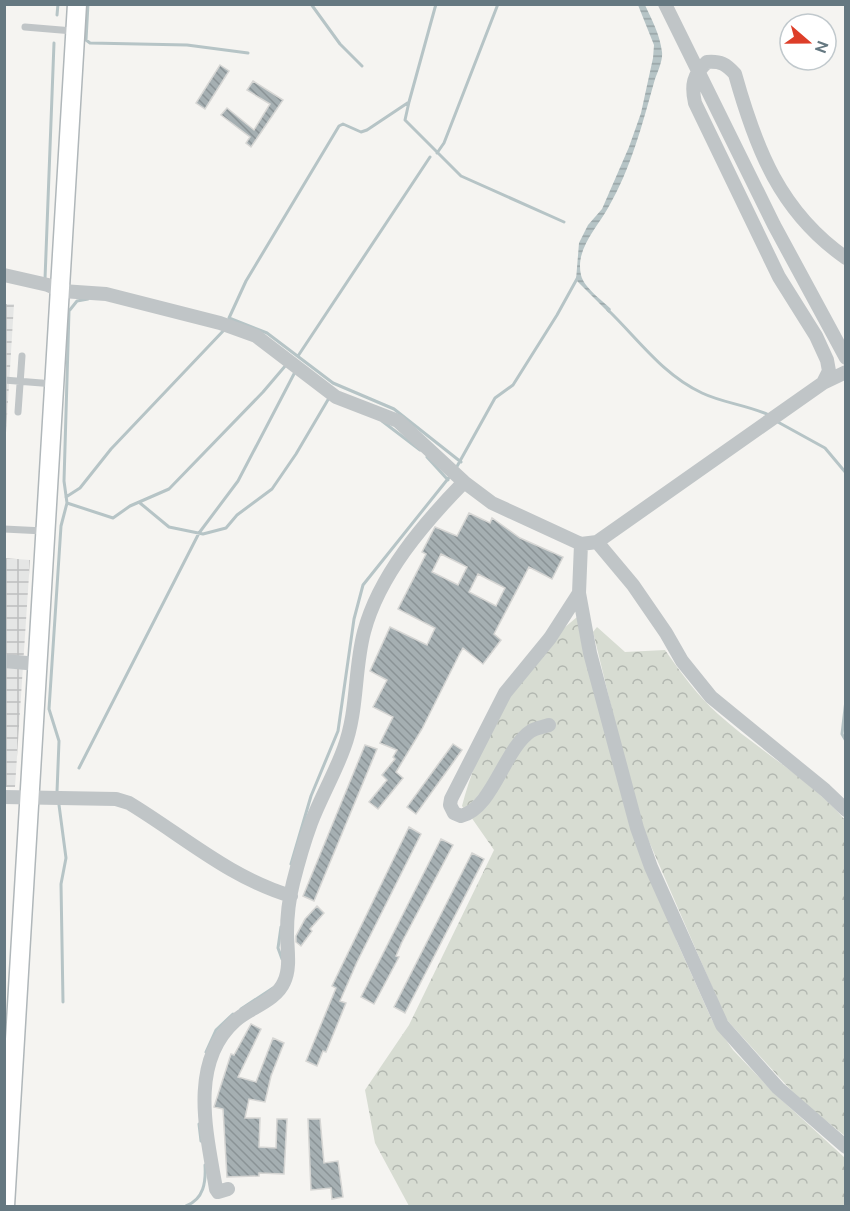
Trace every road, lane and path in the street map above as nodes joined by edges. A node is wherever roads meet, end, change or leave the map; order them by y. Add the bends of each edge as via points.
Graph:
1 (77, 4) edge
2 (665, 4) edge
3 (25, 27) dead end
4 (75, 31) junction
5 (699, 70) junction
6 (846, 258) edge
7 (4, 275) edge
8 (62, 291) junction
9 (22, 356) dead end
10 (846, 358) edge
11 (846, 372) edge
12 (4, 380) edge
13 (20, 381) junction
14 (823, 383) junction
15 (56, 384) junction
16 (18, 412) dead end
17 (458, 476) junction
18 (4, 529) edge
19 (47, 531) junction
20 (597, 542) junction
21 (581, 544) junction
22 (579, 593) junction
23 (4, 661) edge
24 (38, 664) junction
25 (549, 725) dead end
26 (4, 796) edge
27 (30, 798) junction
28 (846, 810) edge
29 (287, 895) junction
30 (7, 1136) edge
31 (846, 1147) edge
32 (228, 1189) dead end
33 (5, 1206) edge

1 - 4 street
2 - 5 street
3 - 4 lane
4 - 8 street
5 - 6 street via 707,62 728,65 735,74 770,172 809,229
5 - 10 street via 774,225
5 - 14 street via 692,88 695,103 770,258 827,360 829,371
7 - 8 street
8 - 15 street
8 - 17 street via 106,294 256,336 336,397 398,421
9 - 13 lane
11 - 14 street
12 - 13 lane
13 - 15 lane
13 - 16 lane
14 - 20 street
15 - 19 street
17 - 21 street via 492,503
17 - 29 street via 381,590 364,631 354,711 345,747 311,824
18 - 19 lane
19 - 24 street
20 - 21 street
20 - 28 street via 633,585 696,682
21 - 22 street
22 - 25 street via 550,638 505,693 451,799 454,813 461,816 476,808 522,740 532,730
22 - 31 street via 590,653 637,828 718,1017 778,1088
23 - 24 street
24 - 27 street
26 - 27 street
27 - 29 street via 129,802 209,857
27 - 30 street
29 - 32 street via 284,982 274,995 235,1021 219,1038 209,1062 204,1095 207,1137 216,1189
30 - 33 street

